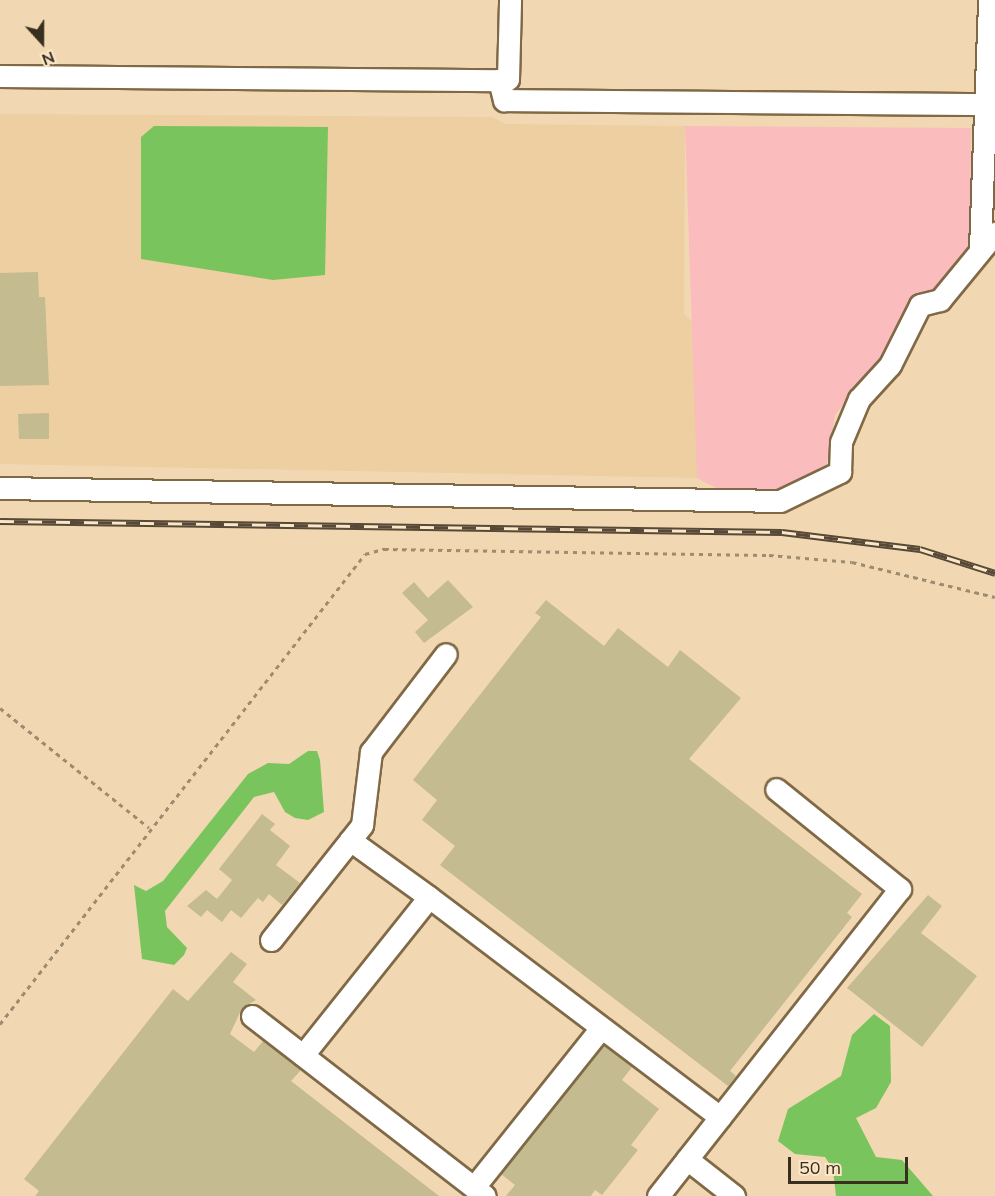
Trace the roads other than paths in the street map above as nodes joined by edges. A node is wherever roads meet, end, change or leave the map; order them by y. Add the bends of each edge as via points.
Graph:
1 (510, 0) edge
2 (989, 0) edge
3 (0, 76) edge
4 (499, 80) junction
5 (988, 104) junction
6 (995, 233) edge
7 (981, 249) junction
8 (0, 488) edge
9 (446, 654) dead end
10 (776, 789) dead end
11 (350, 840) junction
12 (429, 897) junction
13 (271, 940) dead end
14 (252, 1016) dead end
15 (601, 1028) junction
16 (303, 1055) junction
17 (720, 1117) junction
18 (687, 1159) junction
19 (480, 1192) edge
20 (658, 1196) edge
21 (734, 1196) edge

1 - 4 street via 508,79
2 - 5 street
3 - 4 street
4 - 5 street via 504,100
5 - 7 street
6 - 7 street
7 - 8 street via 940,300 920,305 890,365 859,399 841,442 840,472 780,501
9 - 11 street via 371,752 362,825
10 - 17 street via 900,889
11 - 12 street
11 - 13 street
12 - 15 street
12 - 16 street
14 - 16 street
15 - 17 street
15 - 19 street
16 - 19 street
17 - 18 street
18 - 20 street
18 - 21 street

